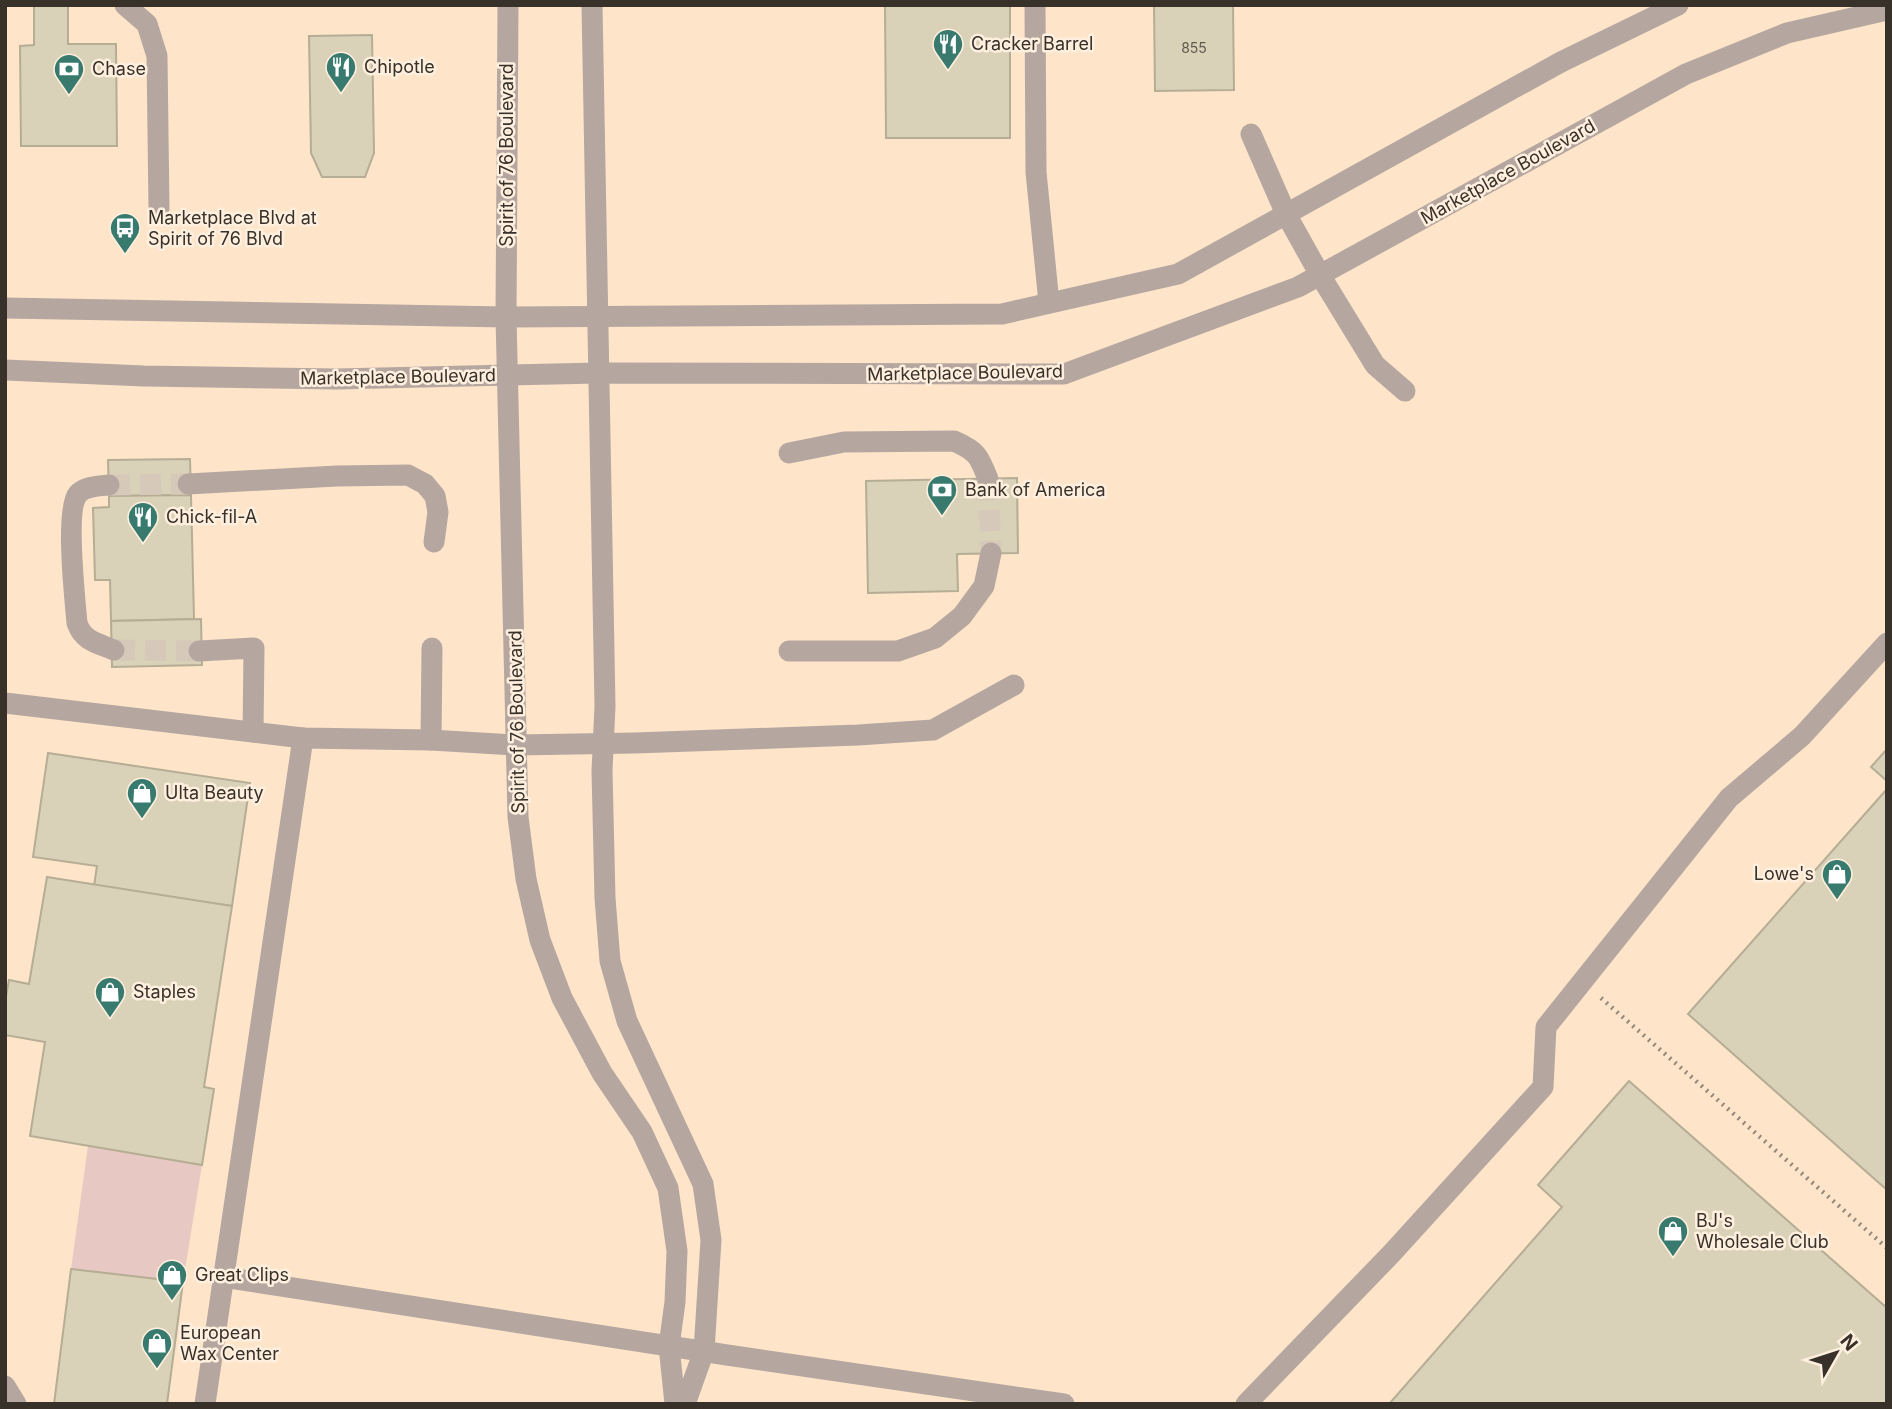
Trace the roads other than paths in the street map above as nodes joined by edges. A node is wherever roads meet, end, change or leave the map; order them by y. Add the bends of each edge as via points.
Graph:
1 (125, 5) edge
2 (508, 5) edge
3 (592, 5) edge
4 (1035, 5) edge
5 (1678, 5) edge
6 (1887, 10) edge
7 (1251, 134) dead end
8 (159, 209) dead end
9 (1286, 214) junction
10 (1320, 275) junction
11 (1049, 303) junction
12 (5, 308) edge
13 (506, 317) junction
14 (597, 317) junction
15 (5, 370) edge
16 (599, 373) junction
17 (508, 375) junction
18 (1405, 391) dead end
19 (789, 453) dead end
20 (988, 479) tunnel mouth
21 (188, 484) tunnel mouth
22 (109, 485) tunnel mouth
23 (434, 542) dead end
24 (991, 553) tunnel mouth
25 (1887, 643) edge
26 (432, 648) dead end
27 (114, 650) tunnel mouth
28 (199, 650) tunnel mouth
29 (789, 651) dead end
30 (1014, 685) dead end
31 (5, 703) edge
32 (253, 732) junction
33 (303, 738) junction
34 (431, 740) junction
35 (604, 743) junction
36 (516, 745) junction
37 (223, 1277) junction
38 (669, 1346) junction
39 (705, 1351) junction
40 (5, 1386) edge
41 (16, 1404) edge
42 (205, 1404) edge
43 (675, 1404) edge
44 (685, 1404) edge
45 (1064, 1404) edge
46 (1245, 1404) edge

1 - 8 street via 147,24 157,56
2 - 13 street, Spirit of 76 Boulevard
3 - 14 street
4 - 11 street via 1036,172
5 - 9 street via 1561,62
6 - 10 street, Marketplace Boulevard via 1787,33 1686,74
7 - 9 street
9 - 10 street
9 - 11 street via 1178,274
10 - 16 street, Marketplace Boulevard via 1064,374
10 - 18 street via 1375,365
11 - 14 street via 1002,314
12 - 13 street
13 - 14 street
13 - 17 street, Spirit of 76 Boulevard
14 - 16 street
15 - 17 street, Marketplace Boulevard via 337,379
16 - 17 street, Marketplace Boulevard
16 - 35 street
17 - 36 street, Spirit of 76 Boulevard
19 - 20 street via 844,442 954,442 980,457
21 - 23 street via 408,474 435,496
22 - 27 street via 79,492 73,503 72,540 80,632
24 - 29 street via 984,586 962,616 935,638 898,651
25 - 46 street via 1802,736 1729,798 1546,1027 1543,1087 1392,1253
26 - 34 street
28 - 32 street via 254,648
30 - 35 street via 933,730
31 - 32 street
32 - 33 street
33 - 34 street
33 - 37 street
34 - 36 street
35 - 36 street
35 - 39 street via 610,961 627,1021 703,1184 712,1240
36 - 38 street, Spirit of 76 Boulevard via 518,817 540,940 562,998 602,1073 642,1132 668,1188 677,1251
37 - 38 street
37 - 42 street
38 - 39 street
38 - 43 street, Spirit of 76 Boulevard
39 - 44 street
39 - 45 street
40 - 41 street

